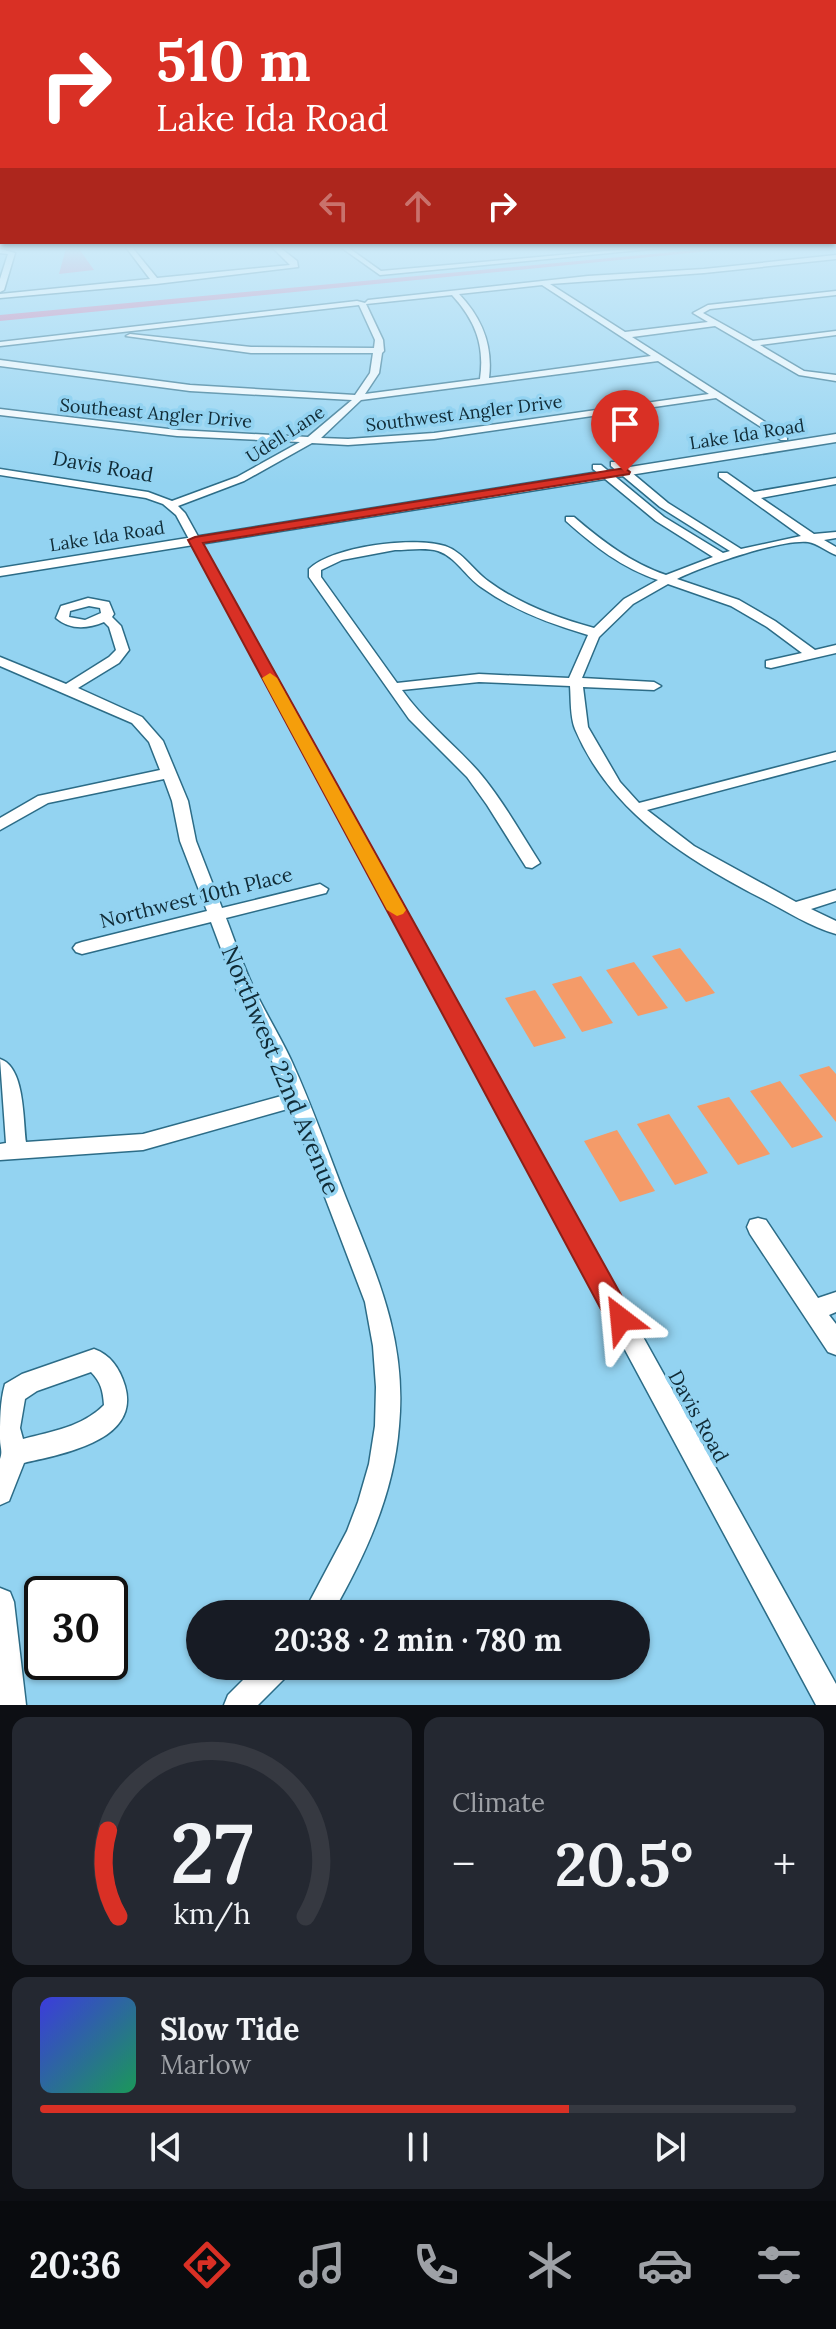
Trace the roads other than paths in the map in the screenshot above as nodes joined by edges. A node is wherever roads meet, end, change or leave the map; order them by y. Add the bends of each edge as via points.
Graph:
1 (169, 326) edge
2 (374, 326) edge
3 (479, 326) edge
4 (609, 326) edge
5 (702, 326) edge
6 (718, 326) edge
7 (119, 332) junction
8 (836, 333) edge
9 (624, 335) junction
10 (0, 344) edge
11 (751, 344) junction
12 (380, 351) junction
13 (659, 358) junction
14 (0, 363) edge
15 (836, 378) edge
16 (484, 381) junction
17 (718, 395) junction
18 (358, 398) junction
19 (0, 412) edge
20 (836, 430) edge
21 (784, 438) junction
22 (836, 438) edge
23 (309, 442) junction
24 (611, 470) junction
25 (0, 472) edge
26 (723, 475) dead end
27 (836, 481) edge
28 (752, 496) junction
29 (172, 504) junction
30 (570, 519) dead end
31 (836, 535) edge
32 (192, 536) junction
33 (813, 537) junction
34 (737, 551) junction
35 (836, 552) edge
36 (719, 556) junction
37 (0, 561) edge
38 (0, 572) edge
39 (664, 579) junction
40 (105, 617) dead end
41 (596, 633) junction
42 (836, 649) edge
43 (812, 654) junction
44 (0, 661) edge
45 (771, 664) dead end
46 (576, 682) junction
47 (654, 686) dead end
48 (393, 687) junction
49 (67, 689) junction
50 (836, 756) edge
51 (169, 773) junction
52 (636, 808) junction
53 (0, 825) edge
54 (532, 863) dead end
55 (320, 889) dead end
56 (836, 895) edge
57 (795, 908) junction
58 (216, 914) junction
59 (836, 928) edge
60 (82, 948) dead end
61 (0, 1066) edge
62 (297, 1099) junction
63 (9, 1152) edge
64 (758, 1227) dead end
65 (836, 1302) edge
66 (813, 1310) junction
67 (836, 1344) edge
68 (15, 1453) junction
69 (0, 1492) edge
70 (325, 1600) edge
71 (0, 1602) edge
72 (263, 1680) edge
73 (12, 1705) edge
74 (238, 1705) edge
75 (832, 1705) edge

1 - 7 street
2 - 12 street
3 - 16 street via 487,355
4 - 9 street
5 - 9 street
6 - 11 street
7 - 10 street
7 - 12 street via 222,348
8 - 11 street
9 - 13 street
11 - 15 street via 802,373
12 - 18 street, Udell Lane
13 - 16 street
13 - 17 street
14 - 18 street via 175,387
16 - 18 street
17 - 21 street
17 - 23 street, Southwest Angler Drive via 406,439
18 - 23 street, Udell Lane
19 - 23 street, Southeast Angler Drive
20 - 21 street, Lake Ida Road
21 - 24 street, Lake Ida Road
22 - 24 street, Lake Ida Road
23 - 29 street, Udell Lane via 240,481
24 - 32 street, Lake Ida Road
24 - 34 street
24 - 36 street via 660,519
25 - 29 street, Davis Road via 133,492
26 - 28 street
27 - 28 street
28 - 33 street
29 - 32 street, Davis Road
30 - 39 street via 619,558
31 - 33 street
32 - 37 street, Lake Ida Road
32 - 38 street, Lake Ida Road
32 - 75 street, Davis Road
33 - 34 street
33 - 35 street
34 - 36 street
36 - 39 street
39 - 41 street via 626,603
39 - 43 street via 743,607
40 - 49 street via 115,626 123,650
41 - 46 street
41 - 48 street via 503,596 444,549 413,546 318,565 315,577
42 - 43 street
43 - 45 street
44 - 49 street, Northwest 22nd Avenue
46 - 47 street
46 - 48 street via 479,678
46 - 52 street via 585,737 614,785
48 - 54 street via 472,774
49 - 51 street, Northwest 22nd Avenue via 137,720 156,741
50 - 52 street
51 - 53 street via 43,799
51 - 58 street, Northwest 22nd Avenue
52 - 57 street via 697,856
55 - 58 street, Northwest 10th Place
56 - 57 street
57 - 59 street
58 - 60 street, Northwest 10th Place
58 - 62 street, Northwest 22nd Avenue
61 - 63 street via 9,1079
62 - 63 street via 143,1142
62 - 70 street, Northwest 22nd Avenue via 376,1302 390,1384 380,1475 365,1524
64 - 66 street
65 - 66 street
66 - 67 street
68 - 68 street via 8,1428 14,1392 94,1360 106,1369 115,1384 116,1409 103,1424 80,1436
68 - 69 street
71 - 73 street
72 - 74 street

